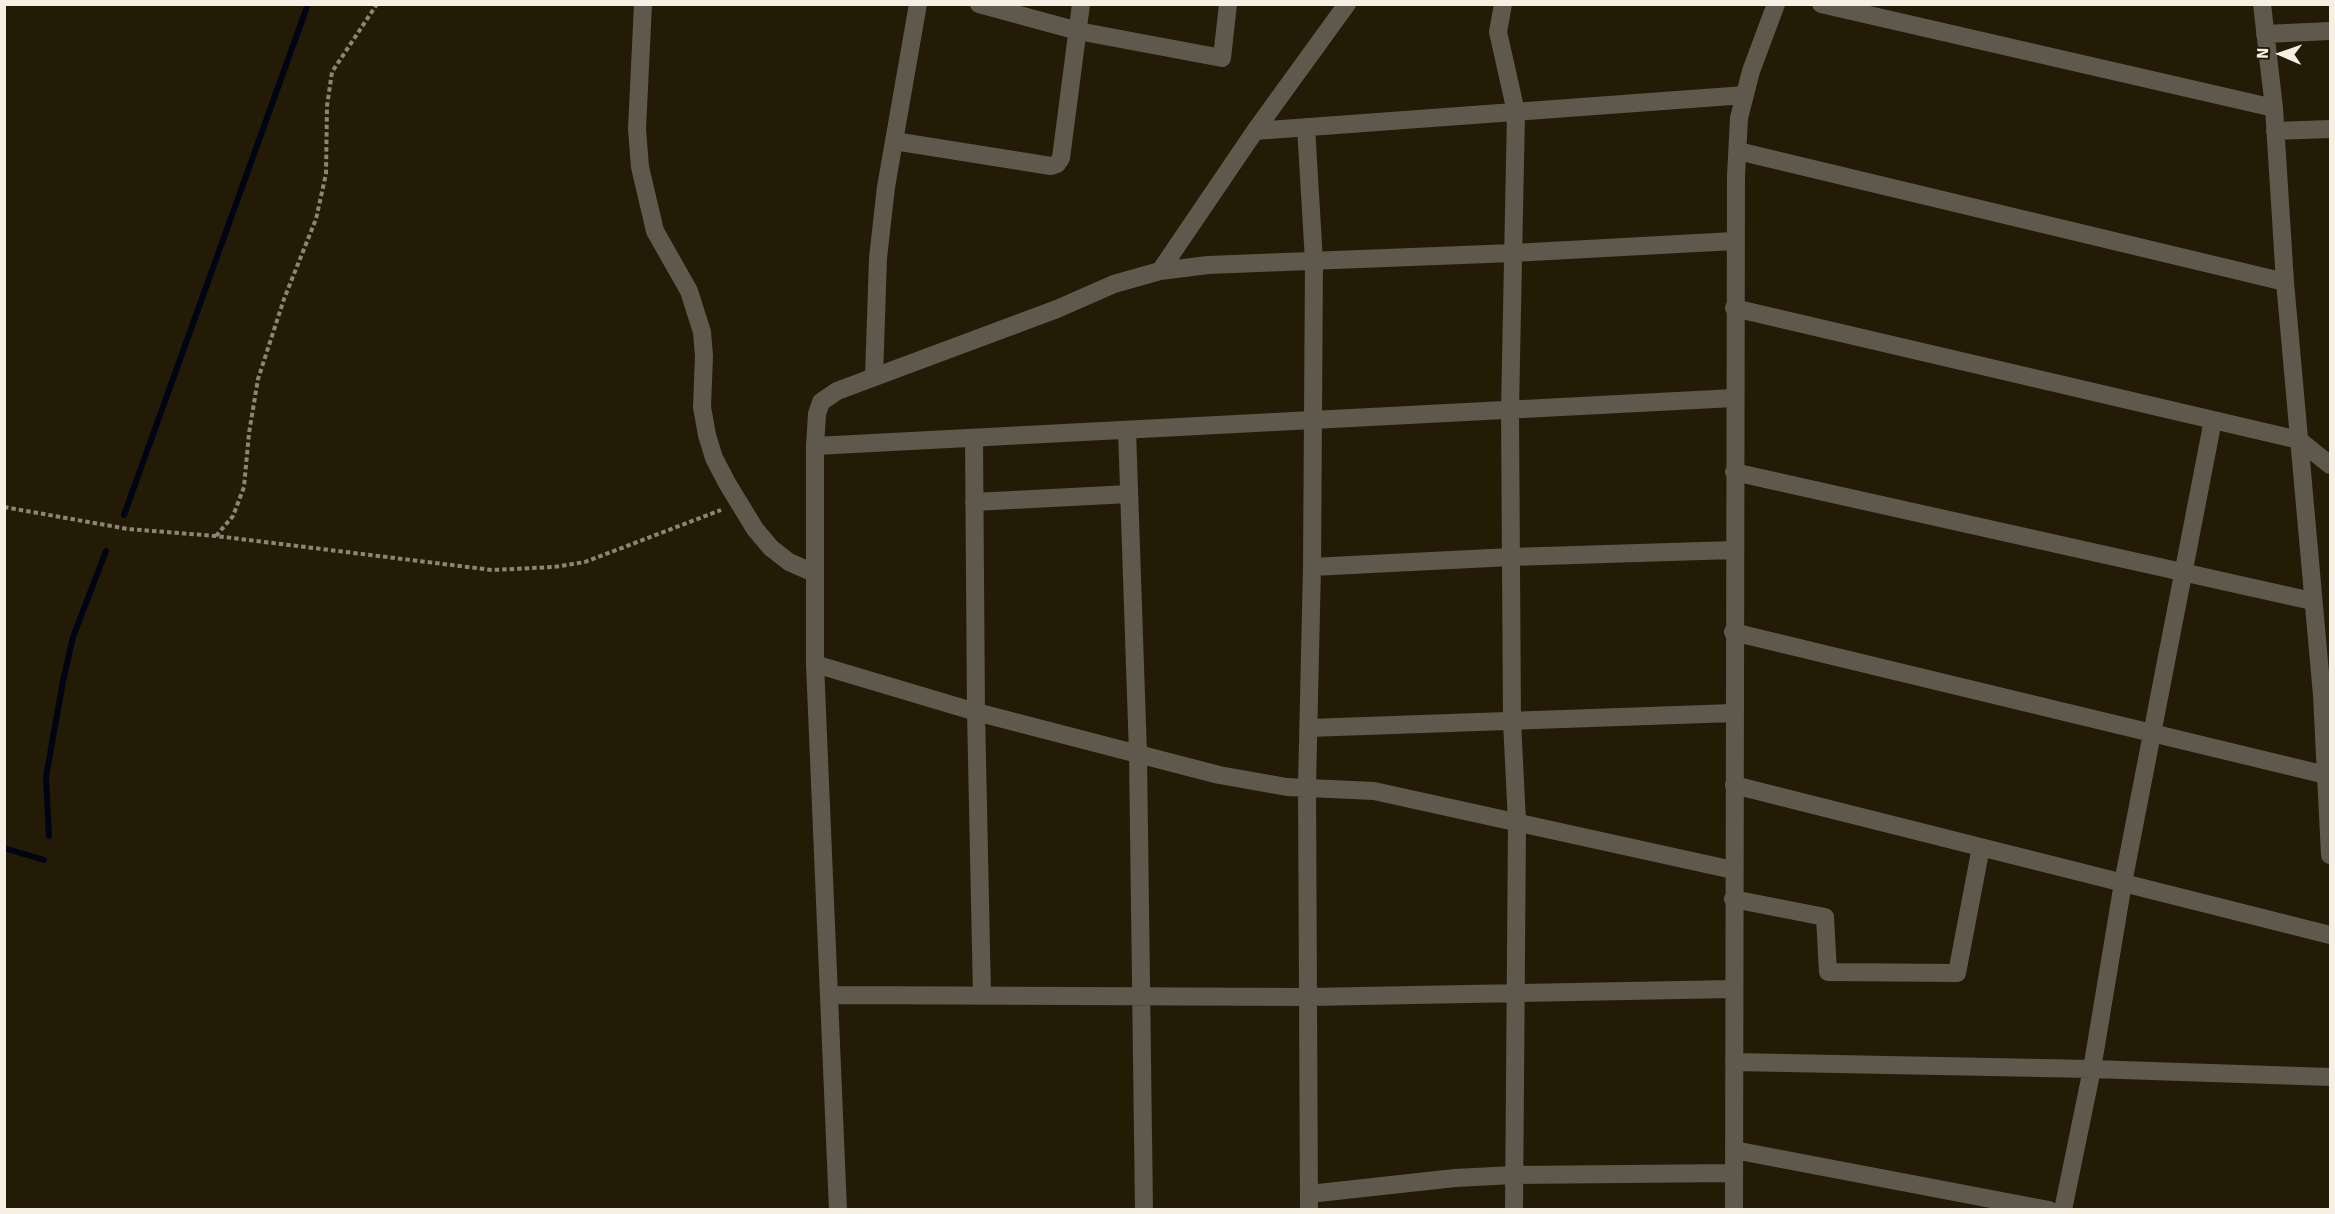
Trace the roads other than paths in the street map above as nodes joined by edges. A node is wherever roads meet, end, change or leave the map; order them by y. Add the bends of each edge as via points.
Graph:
1 (643, 4) edge
2 (918, 4) edge
3 (979, 4) edge
4 (1081, 4) edge
5 (1228, 4) edge
6 (1347, 4) edge
7 (1503, 4) edge
8 (1776, 4) edge
9 (1821, 4) edge
10 (2262, 4) edge
11 (2331, 31) edge
12 (1078, 32) junction
13 (2265, 34) junction
14 (1745, 95) junction
15 (2274, 108) junction
16 (1516, 112) junction
17 (1306, 128) junction
18 (2331, 129) edge
19 (1256, 131) junction
20 (2275, 131) junction
21 (894, 141) junction
22 (1737, 151) junction
23 (1734, 241) junction
24 (1513, 253) junction
25 (1314, 261) junction
26 (1160, 271) junction
27 (2285, 282) junction
28 (1734, 308) junction
29 (874, 377) junction
30 (1734, 398) junction
31 (1510, 410) junction
32 (1314, 420) junction
33 (2213, 420) junction
34 (1126, 430) junction
35 (974, 438) junction
36 (2299, 440) junction
37 (815, 446) junction
38 (2331, 465) edge
39 (1734, 472) junction
40 (1129, 495) junction
41 (974, 502) junction
42 (1734, 550) junction
43 (1511, 557) junction
44 (1312, 567) junction
45 (2184, 572) junction
46 (814, 573) junction
47 (2312, 601) junction
48 (1734, 632) junction
49 (2324, 654) edge
50 (815, 664) junction
51 (2326, 699) edge
52 (976, 712) junction
53 (1733, 713) junction
54 (1512, 721) junction
55 (1309, 728) junction
56 (2152, 733) junction
57 (1138, 754) junction
58 (2326, 775) junction
59 (1734, 784) junction
60 (1307, 786) junction
61 (1517, 822) junction
62 (1981, 847) junction
63 (2331, 855) edge
64 (1734, 870) junction
65 (2123, 883) junction
66 (1734, 899) junction
67 (2331, 935) edge
68 (1733, 989) junction
69 (1516, 993) junction
70 (830, 996) junction
71 (982, 996) junction
72 (1308, 997) junction
73 (1140, 998) junction
74 (1734, 1062) junction
75 (2092, 1069) junction
76 (2331, 1077) edge
77 (1734, 1150) junction
78 (1734, 1173) junction
79 (1514, 1175) junction
80 (1309, 1202) edge
81 (838, 1209) edge
82 (1144, 1209) edge
83 (1514, 1209) edge
84 (1734, 1209) edge
85 (2049, 1209) edge
86 (2062, 1209) edge

1 - 46 street via 637,129 640,168 655,231 697,311 704,356 702,407 707,435 714,458 755,529 789,562
2 - 21 street
3 - 12 street
4 - 12 street
5 - 12 street via 1222,58
6 - 19 street
7 - 16 street via 1498,32
8 - 14 street
9 - 15 street
10 - 13 street
11 - 13 street
12 - 21 street via 1061,158 1057,164
13 - 15 street
14 - 16 street
14 - 22 street
15 - 20 street
16 - 17 street
16 - 24 street
17 - 19 street
17 - 25 street
18 - 20 street
19 - 26 street
20 - 27 street
21 - 29 street via 878,258
22 - 23 street
22 - 27 street
23 - 24 street
23 - 28 street
24 - 25 street
24 - 31 street
25 - 26 street
25 - 32 street
26 - 29 street via 1114,284
27 - 36 street
28 - 30 street
28 - 33 street
29 - 37 street via 837,391 821,402
30 - 31 street
30 - 39 street
31 - 32 street
31 - 43 street
32 - 34 street
32 - 44 street
33 - 36 street
33 - 45 street
34 - 35 street
34 - 40 street
35 - 37 street
35 - 41 street
36 - 38 street
36 - 47 street
37 - 46 street
39 - 42 street
39 - 45 street
40 - 41 street
40 - 57 street
41 - 52 street
42 - 43 street
42 - 48 street
43 - 44 street
43 - 54 street
44 - 55 street
45 - 47 street
45 - 56 street
46 - 50 street
47 - 49 street
48 - 53 street
48 - 56 street
49 - 51 street
50 - 52 street
50 - 70 street
51 - 58 street
52 - 57 street
52 - 71 street
53 - 54 street
53 - 59 street
54 - 55 street
54 - 61 street
55 - 60 street
56 - 58 street
56 - 65 street
57 - 60 street via 1219,775
57 - 73 street
58 - 63 street
59 - 62 street
59 - 64 street
60 - 61 street via 1374,791
60 - 72 street
61 - 64 street
61 - 69 street
62 - 65 street
62 - 66 street via 1957,973 1828,972 1825,916
64 - 66 street
65 - 67 street
65 - 75 street
66 - 68 street
68 - 69 street
68 - 74 street
69 - 72 street
69 - 79 street
70 - 71 street
70 - 81 street
71 - 73 street
72 - 73 street
72 - 80 street
73 - 82 street
74 - 75 street
74 - 77 street
75 - 76 street
75 - 86 street
77 - 78 street
77 - 85 street
78 - 79 street
78 - 84 street
79 - 80 street via 1455,1178
79 - 83 street

